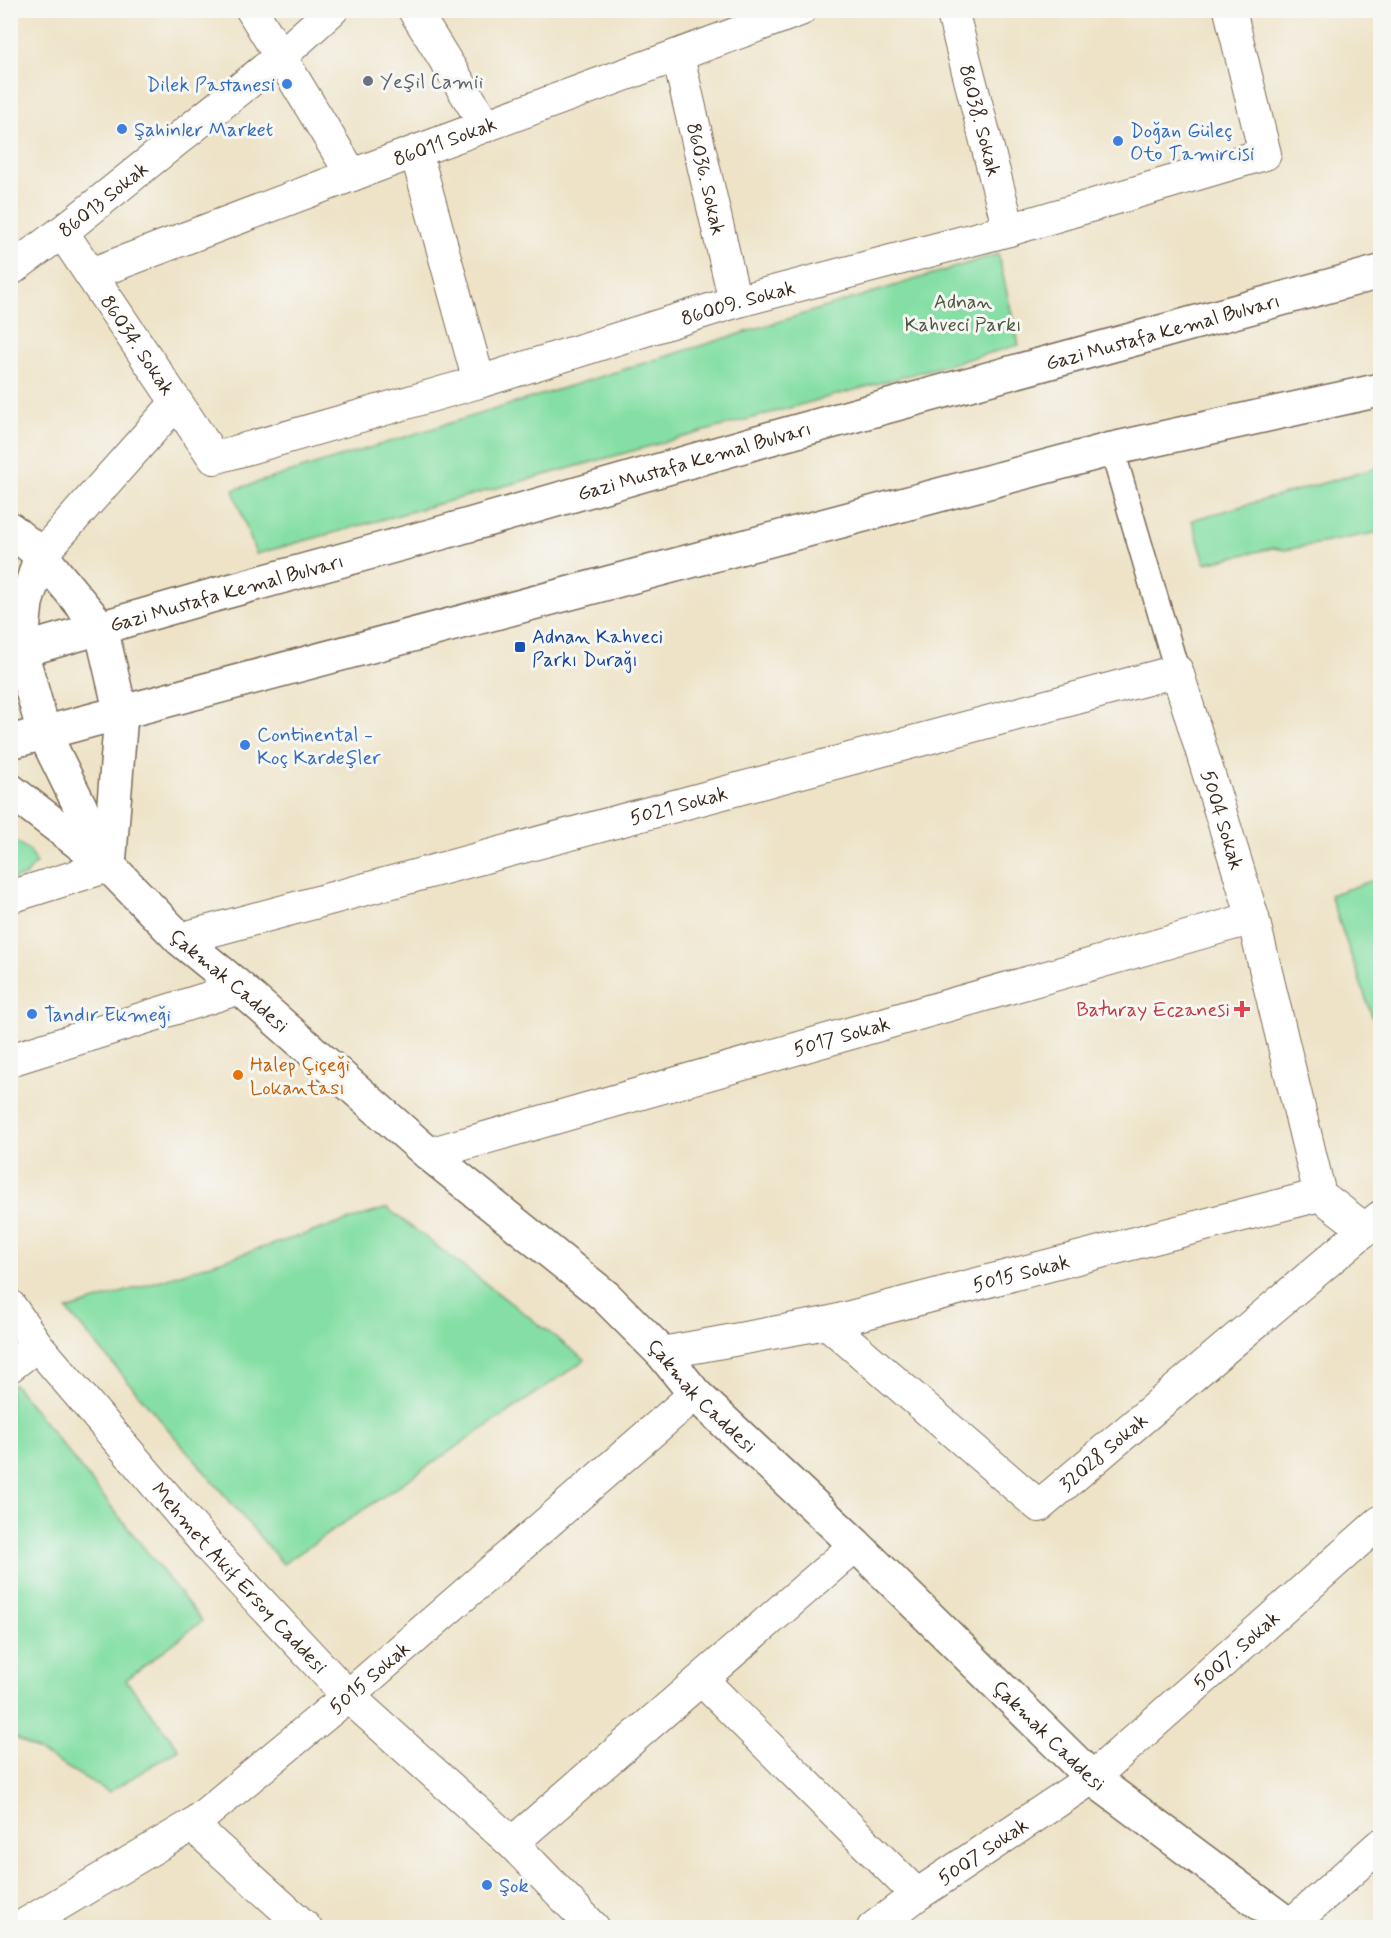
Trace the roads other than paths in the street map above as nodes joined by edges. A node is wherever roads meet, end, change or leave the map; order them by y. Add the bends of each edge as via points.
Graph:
1 (252, 10) edge
2 (332, 10) edge
3 (414, 10) edge
4 (800, 10) edge
5 (952, 10) edge
6 (1230, 10) edge
7 (678, 56) junction
8 (280, 57) junction
9 (486, 126) junction
10 (416, 152) junction
11 (352, 175) junction
12 (1009, 230) junction
13 (62, 232) junction
14 (10, 270) edge
15 (1380, 272) edge
16 (91, 274) junction
17 (735, 302) junction
18 (479, 382) junction
19 (1380, 390) edge
20 (176, 403) junction
21 (1112, 449) junction
22 (214, 458) joint
23 (10, 529) edge
24 (42, 555) junction
25 (101, 628) junction
26 (16, 652) edge
27 (1177, 671) junction
28 (121, 714) junction
29 (44, 734) junction
30 (10, 742) edge
31 (10, 790) edge
32 (109, 866) junction
33 (10, 897) edge
34 (1253, 918) junction
35 (180, 939) junction
36 (240, 988) junction
37 (10, 1060) edge
38 (429, 1154) junction
39 (1320, 1195) junction
40 (1373, 1224) edge
41 (10, 1306) edge
42 (827, 1323) junction
43 (36, 1345) junction
44 (662, 1353) junction
45 (10, 1366) edge
46 (695, 1394) junction
47 (1380, 1522) edge
48 (856, 1545) junction
49 (702, 1680) junction
50 (348, 1696) junction
51 (1092, 1778) junction
52 (192, 1825) junction
53 (512, 1843) junction
54 (1380, 1845) edge
55 (917, 1895) junction
56 (1290, 1927) edge
57 (19, 1928) edge
58 (306, 1928) edge
59 (594, 1928) edge
60 (873, 1928) edge

1 - 8 street
2 - 8 street, 86013 Sokak
3 - 9 street
4 - 7 street, 86011 Sokak
5 - 12 street, 86038. Sokak
6 - 12 street, 86009. Sokak via 1265,154
7 - 9 street, 86011 Sokak
7 - 17 street, 86036. Sokak
8 - 11 street
8 - 13 street, 86013 Sokak
9 - 10 street, 86011 Sokak
10 - 11 street, 86011 Sokak
10 - 18 street
11 - 16 street, 86011 Sokak
12 - 17 street, 86009. Sokak
13 - 14 street, 86013 Sokak
13 - 16 street, 86034. Sokak
15 - 25 main road, Gazi Mustafa Kemal Bulvarı via 768,439
16 - 20 street, 86034. Sokak
17 - 18 street, 86009. Sokak
18 - 22 street, 86009. Sokak
19 - 21 main road
20 - 22 street, 86034. Sokak
20 - 24 street
21 - 27 street, 5004 Sokak
21 - 28 main road
23 - 24 main road
24 - 25 main road
24 - 26 main road via 26,603
25 - 26 main road, Gazi Mustafa Kemal Bulvarı
25 - 28 main road
26 - 29 main road
27 - 34 street, 5004 Sokak
27 - 35 street, 5021 Sokak
28 - 29 main road
28 - 32 main road
29 - 30 main road
29 - 32 main road
31 - 32 main road
32 - 33 street
32 - 35 main road, Çakmak Caddesi
34 - 38 street, 5017 Sokak
34 - 39 street, 5004 Sokak
35 - 36 main road, Çakmak Caddesi
36 - 37 street
36 - 38 main road, Çakmak Caddesi
38 - 44 main road, Çakmak Caddesi via 605,1296
39 - 40 street
39 - 42 street, 5015 Sokak
40 - 42 street, 32028 Sokak via 1039,1506
41 - 43 street, Mehmet Akif Ersoy Caddesi
42 - 44 street, 5015 Sokak
43 - 45 street
43 - 50 street, Mehmet Akif Ersoy Caddesi via 208,1546
44 - 46 main road, Çakmak Caddesi
46 - 48 main road, Çakmak Caddesi
46 - 50 street, 5015 Sokak
47 - 51 street, 5007. Sokak
48 - 49 street
48 - 51 main road, Çakmak Caddesi
49 - 53 street
49 - 55 street
50 - 52 street, 5015 Sokak
50 - 53 street, Mehmet Akif Ersoy Caddesi
51 - 55 street, 5007 Sokak
51 - 56 main road, Çakmak Caddesi
52 - 57 street, 5015 Sokak
52 - 58 street
53 - 59 street, Mehmet Akif Ersoy Caddesi
54 - 56 street
55 - 60 street, 5007 Sokak

